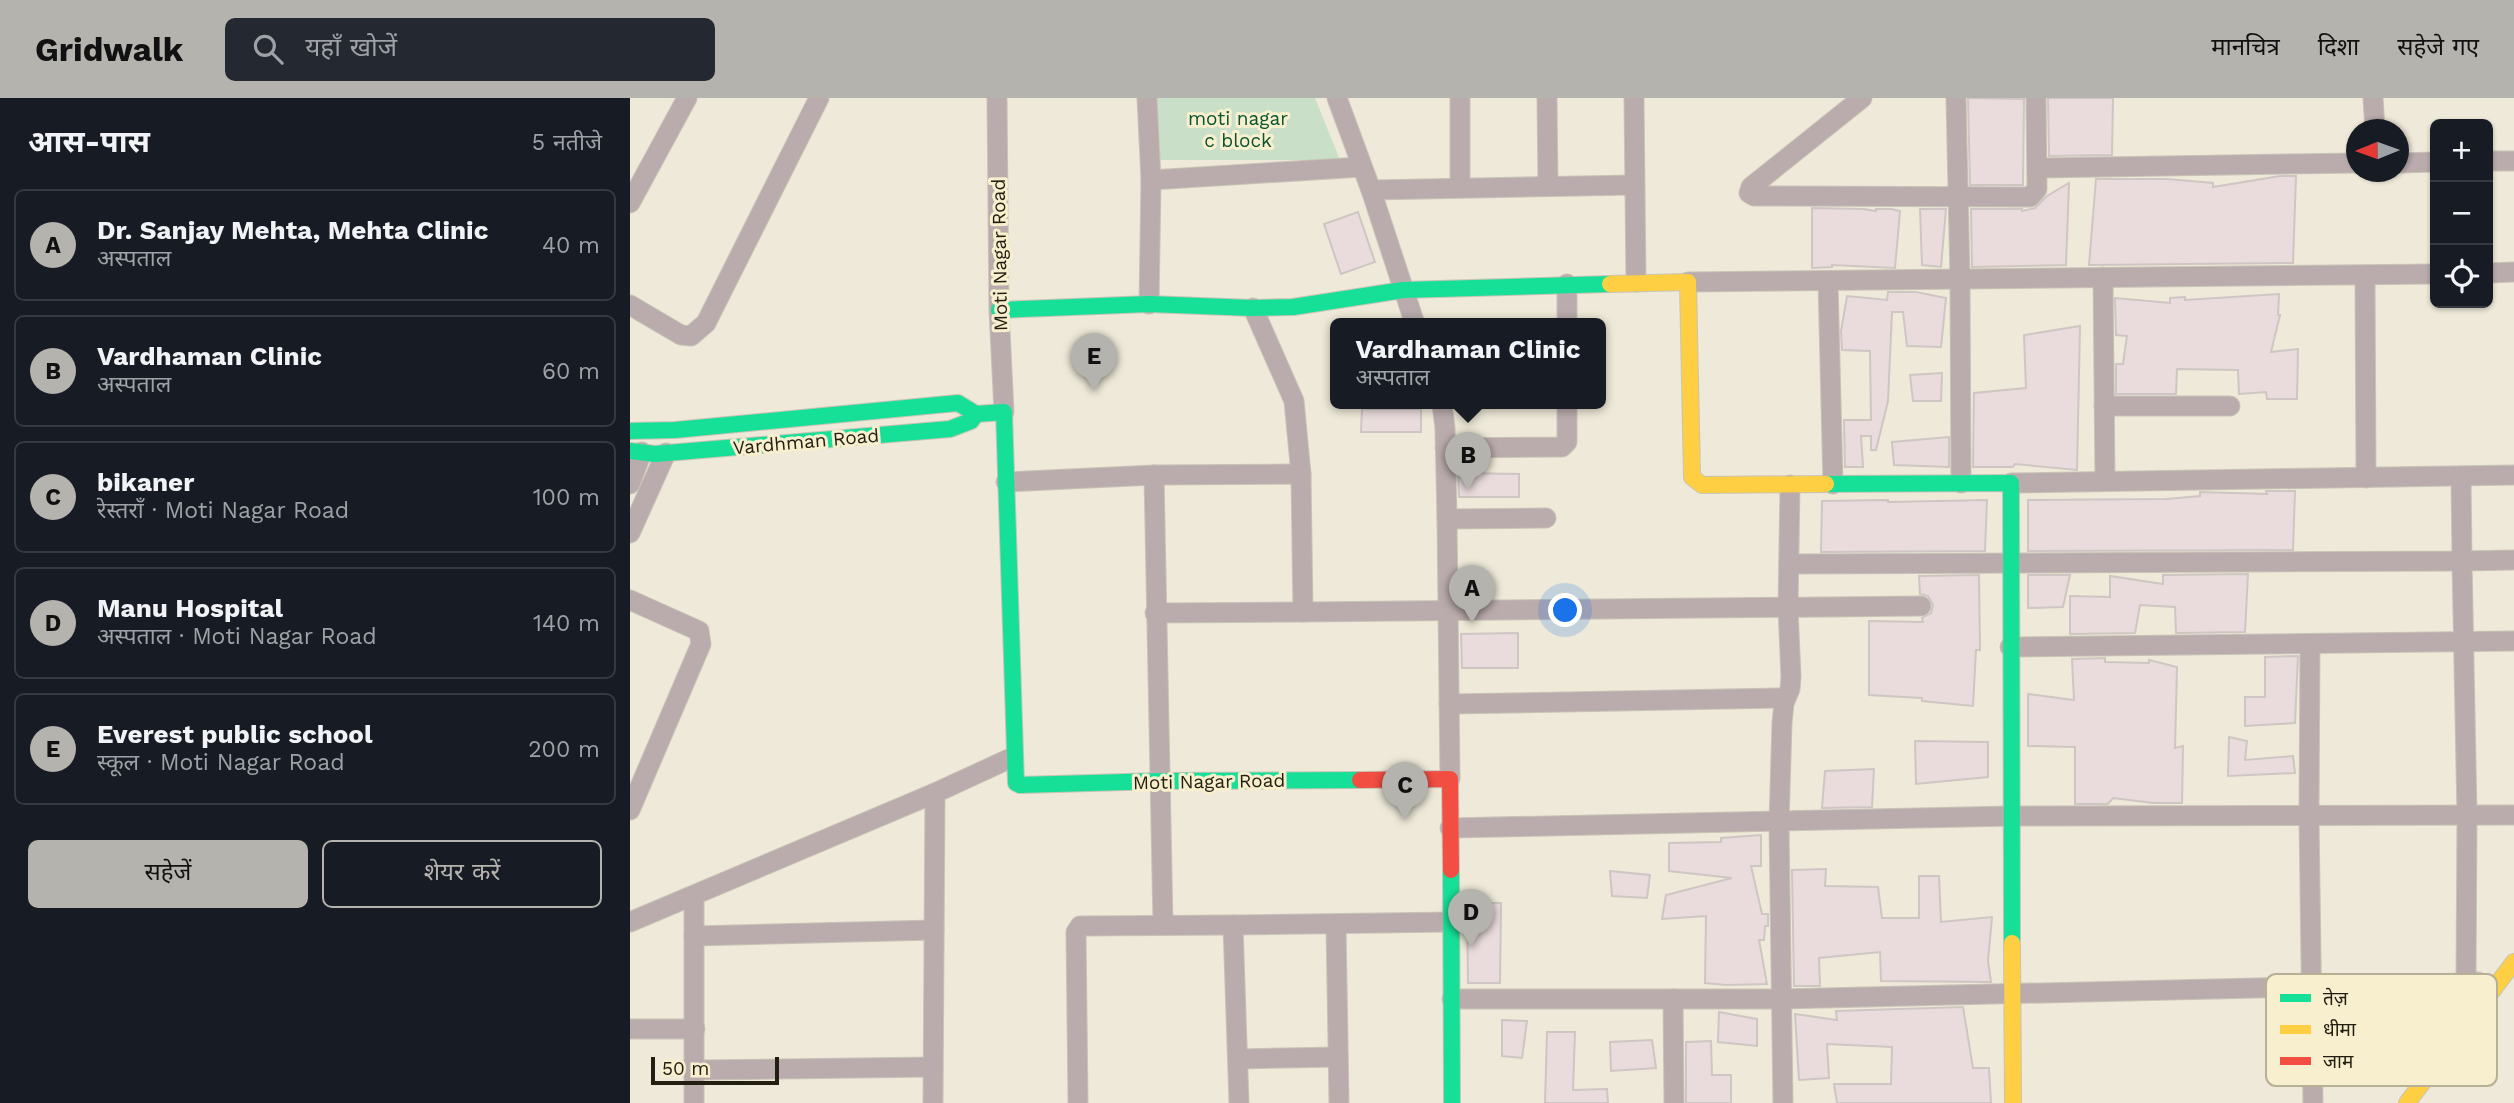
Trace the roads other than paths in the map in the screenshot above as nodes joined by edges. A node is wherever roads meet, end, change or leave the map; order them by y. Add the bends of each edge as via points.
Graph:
1 (687, 98) edge
2 (820, 98) edge
3 (997, 98) edge
4 (1147, 98) edge
5 (1337, 98) edge
6 (1460, 98) edge
7 (1547, 98) edge
8 (1634, 98) edge
9 (1862, 98) edge
10 (1956, 98) edge
11 (2036, 98) edge
12 (2374, 98) edge
13 (2375, 119) edge
14 (2514, 161) edge
15 (2430, 162) edge
16 (2493, 162) edge
17 (2346, 163) edge
18 (2409, 163) edge
19 (1361, 167) junction
20 (2038, 169) junction
21 (637, 174) edge
22 (1151, 180) junction
23 (1634, 185) junction
24 (1548, 186) junction
25 (1460, 187) junction
26 (1371, 190) junction
27 (1958, 196) junction
28 (630, 203) edge
29 (2514, 272) edge
30 (2493, 273) edge
31 (2430, 274) edge
32 (2365, 275) junction
33 (2103, 277) junction
34 (1960, 279) junction
35 (1828, 281) junction
36 (1636, 282) junction
37 (1688, 282) junction
38 (1567, 284) junction
39 (1403, 290) junction
40 (1149, 304) junction
41 (630, 305) edge
42 (1253, 308) junction
43 (999, 310) junction
44 (1413, 318) edge
45 (1567, 318) edge
46 (2104, 406) junction
47 (2230, 406) dead end
48 (1442, 409) edge
49 (1567, 409) edge
50 (1004, 412) junction
51 (976, 414) junction
52 (630, 431) edge
53 (1446, 448) junction
54 (636, 452) edge
55 (666, 453) junction
56 (1301, 474) junction
57 (1154, 475) junction
58 (2514, 475) edge
59 (2461, 476) junction
60 (2366, 478) junction
61 (2105, 481) junction
62 (1006, 482) junction
63 (1961, 483) junction
64 (2011, 483) junction
65 (630, 484) edge
66 (1833, 484) junction
67 (1790, 485) junction
68 (1546, 518) dead end
69 (1447, 519) junction
70 (630, 533) edge
71 (2514, 560) edge
72 (2462, 561) junction
73 (2010, 562) junction
74 (1789, 564) junction
75 (630, 600) edge
76 (1921, 607) dead end
77 (1788, 608) junction
78 (1448, 609) junction
79 (1303, 612) junction
80 (1155, 613) junction
81 (2514, 641) edge
82 (2465, 642) junction
83 (2310, 644) junction
84 (2010, 647) junction
85 (1786, 698) junction
86 (1449, 704) junction
87 (1013, 757) junction
88 (1450, 779) junction
89 (1161, 781) junction
90 (934, 793) junction
91 (630, 810) edge
92 (2467, 815) junction
93 (2514, 815) edge
94 (2011, 816) junction
95 (2309, 816) junction
96 (1779, 823) junction
97 (1450, 828) junction
98 (694, 896) junction
99 (630, 922) edge
100 (1451, 922) junction
101 (1163, 924) junction
102 (1336, 924) junction
103 (1233, 925) junction
104 (933, 930) junction
105 (694, 936) junction
106 (2514, 962) edge
107 (2313, 974) edge
108 (2466, 974) edge
109 (2497, 981) edge
110 (2500, 981) junction
111 (2497, 985) edge
112 (2266, 988) edge
113 (2012, 994) junction
114 (1452, 999) junction
115 (1673, 999) junction
116 (1781, 999) junction
117 (630, 1029) edge
118 (695, 1029) junction
119 (1338, 1057) junction
120 (1238, 1059) junction
121 (933, 1067) junction
122 (695, 1070) junction
123 (2420, 1086) edge
124 (694, 1103) edge
125 (933, 1103) edge
126 (1078, 1103) edge
127 (1239, 1103) edge
128 (1339, 1103) edge
129 (1452, 1103) edge
130 (1674, 1103) edge
131 (1783, 1103) edge
132 (2013, 1103) edge
133 (2407, 1103) edge

1 - 21 street
2 - 41 street via 706,323 691,336 681,335
3 - 43 street, Moti Nagar Road
4 - 22 street
5 - 19 street
6 - 25 street
7 - 24 street
8 - 23 street
9 - 27 street via 1748,193
10 - 27 street
11 - 20 street
12 - 13 street
14 - 16 street
15 - 18 street
17 - 20 street
19 - 22 street
19 - 26 street
20 - 27 street via 2037,189 2030,197
21 - 28 street
22 - 40 street
23 - 24 street
23 - 36 street
24 - 25 street
25 - 26 street
26 - 39 street
27 - 34 street
29 - 30 street
31 - 32 street
32 - 33 street
32 - 60 street
33 - 34 street
33 - 46 street
34 - 35 street
34 - 63 street
35 - 37 street
35 - 66 street
36 - 37 street
36 - 38 street
37 - 67 street via 1692,477 1702,485
38 - 39 street
38 - 45 street
39 - 42 street via 1293,307
39 - 44 street
40 - 42 street
40 - 43 street
42 - 56 street via 1294,401
43 - 50 street, Moti Nagar Road
46 - 47 street
46 - 61 street
48 - 53 street
49 - 53 street via 1567,442 1562,447
50 - 51 street
50 - 62 street, Moti Nagar Road
51 - 52 street via 958,404
51 - 55 street, Vardhman Road via 971,421 950,429
53 - 69 street
54 - 55 street, Vardhman Road
54 - 65 street
55 - 70 street
56 - 57 street
56 - 79 street
57 - 62 street
57 - 80 street
58 - 59 street
59 - 60 street
59 - 72 street
60 - 61 street
61 - 64 street
62 - 87 street, Moti Nagar Road
63 - 64 street
63 - 66 street
64 - 73 street
66 - 67 street
67 - 74 street
68 - 69 street
69 - 78 street
71 - 72 street
72 - 73 street
72 - 82 street
73 - 74 street
73 - 84 street
74 - 77 street
75 - 91 street via 699,632 701,645
76 - 77 street
77 - 78 street
77 - 85 street via 1791,677
78 - 79 street
78 - 86 street
79 - 80 street
80 - 89 street
81 - 82 street
82 - 83 street
82 - 92 street
83 - 84 street
83 - 95 street
84 - 94 street
85 - 86 street
85 - 96 street
86 - 88 street
87 - 89 street, Moti Nagar Road via 1014,778 1020,785
87 - 90 street
88 - 89 street, Moti Nagar Road
88 - 97 street
89 - 101 street
90 - 98 street
90 - 104 street
92 - 93 street
92 - 95 street
92 - 108 street
94 - 95 street
94 - 96 street
94 - 113 street
95 - 107 street
96 - 97 street
96 - 116 street
97 - 100 street
98 - 99 street
98 - 105 street
100 - 102 street
100 - 114 street
101 - 103 street
101 - 126 street via 1090,925 1080,926 1076,932
102 - 103 street
102 - 119 street
103 - 120 street
104 - 105 street
104 - 121 street
105 - 118 street
106 - 110 street
109 - 110 street
110 - 111 street
112 - 113 street
113 - 116 street
113 - 132 street
114 - 115 street
114 - 129 street
115 - 116 street
115 - 130 street
116 - 131 street
117 - 118 street
118 - 122 street
119 - 120 street
119 - 128 street
120 - 127 street
121 - 122 street
121 - 125 street
122 - 124 street
123 - 133 street

